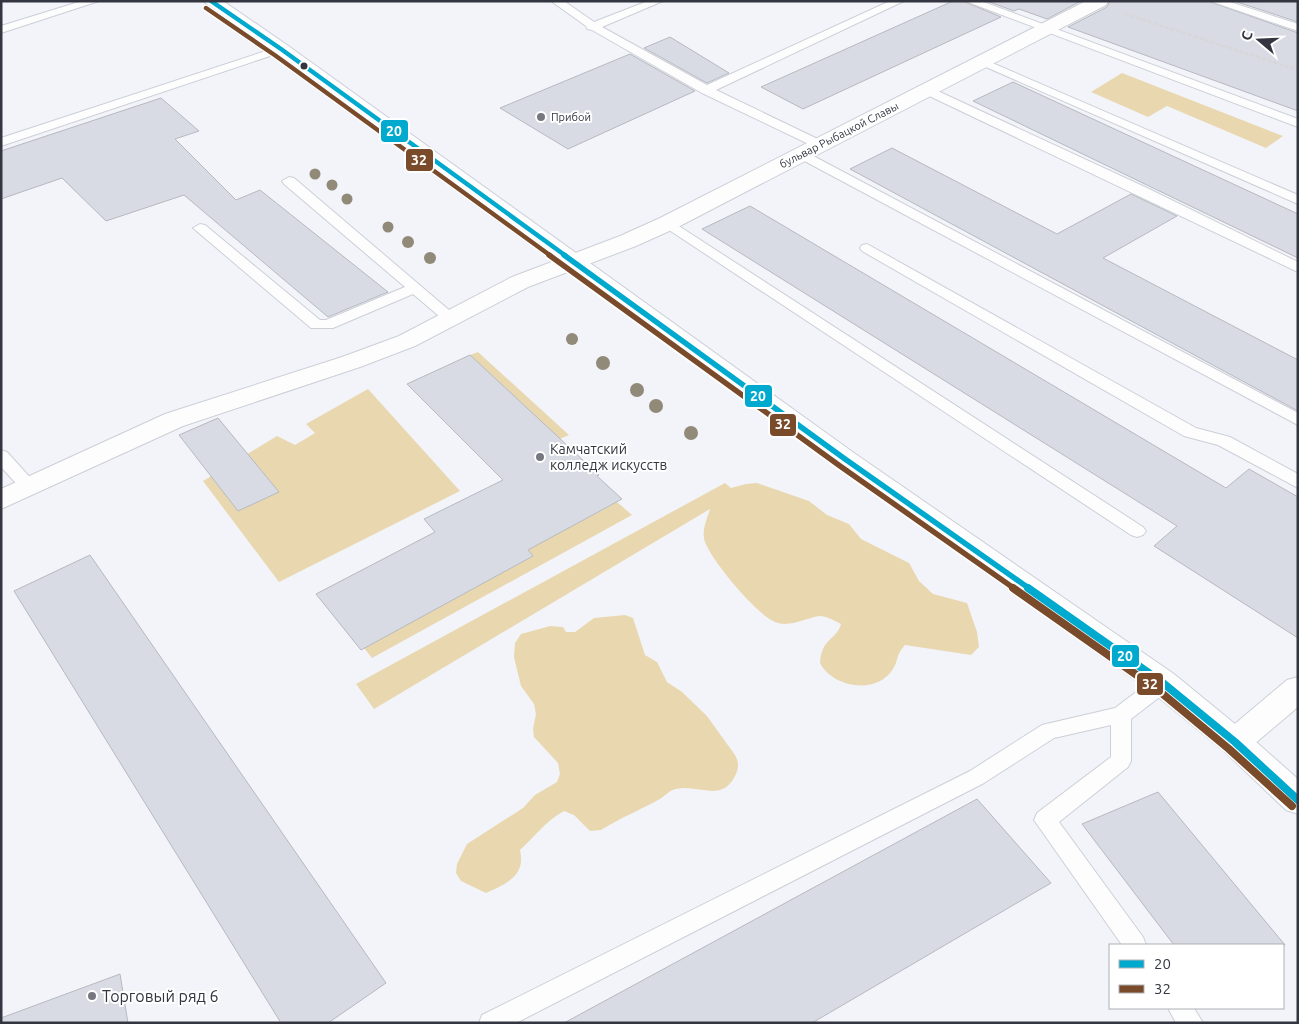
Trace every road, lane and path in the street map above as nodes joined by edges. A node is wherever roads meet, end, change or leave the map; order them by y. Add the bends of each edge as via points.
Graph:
1 (94, 1) edge
2 (211, 1) edge
3 (556, 1) edge
4 (658, 1) edge
5 (899, 1) edge
6 (970, 1) edge
7 (1215, 1) edge
8 (1097, 3) edge
9 (591, 26) junction
10 (1298, 28) edge
11 (1, 30) edge
12 (1046, 30) junction
13 (281, 49) junction
14 (983, 62) junction
15 (1298, 70) edge
16 (706, 90) junction
17 (926, 90) junction
18 (1298, 123) edge
19 (1, 142) edge
20 (810, 150) junction
21 (289, 181) dead end
22 (1298, 200) edge
23 (668, 223) junction
24 (200, 228) dead end
25 (867, 248) dead end
26 (575, 262) junction
27 (1298, 268) edge
28 (416, 288) junction
29 (451, 319) junction
30 (1298, 420) edge
31 (1, 456) edge
32 (1298, 482) edge
33 (30, 488) junction
34 (1, 500) edge
35 (1137, 531) dead end
36 (1162, 683) junction
37 (1298, 689) edge
38 (1121, 715) junction
39 (1235, 742) junction
40 (1298, 800) edge
41 (1134, 944) edge
42 (1181, 1009) edge
43 (491, 1023) edge
44 (1191, 1023) edge

1 - 11 lane
2 - 13 main road
3 - 9 lane
4 - 9 lane
5 - 16 lane
6 - 12 lane
7 - 10 lane
8 - 12 main road, бульвар Рыбацкой Славы
8 - 15 path
9 - 16 lane
12 - 14 main road, бульвар Рыбацкой Славы
12 - 18 lane
13 - 19 lane
13 - 26 main road
14 - 17 main road, бульвар Рыбацкой Славы
14 - 22 lane
16 - 20 lane
17 - 20 main road, бульвар Рыбацкой Славы
17 - 27 lane
20 - 23 main road, бульвар Рыбацкой Славы
20 - 30 lane
21 - 28 lane
23 - 26 main road, бульвар Рыбацкой Славы
23 - 35 lane
24 - 28 lane via 316,325 328,326
25 - 32 lane via 1190,432 1224,441
26 - 29 main road, бульвар Рыбацкой Славы via 520,282
26 - 36 main road via 845,459
28 - 29 lane
29 - 33 main road, бульвар Рыбацкой Славы via 407,341 351,362 174,420
31 - 33 lane
33 - 34 main road, бульвар Рыбацкой Славы
36 - 38 lane
36 - 39 main road
37 - 39 main road
38 - 41 lane via 1121,760 1045,820
38 - 43 lane via 1049,731 977,777
39 - 40 main road
42 - 44 lane

